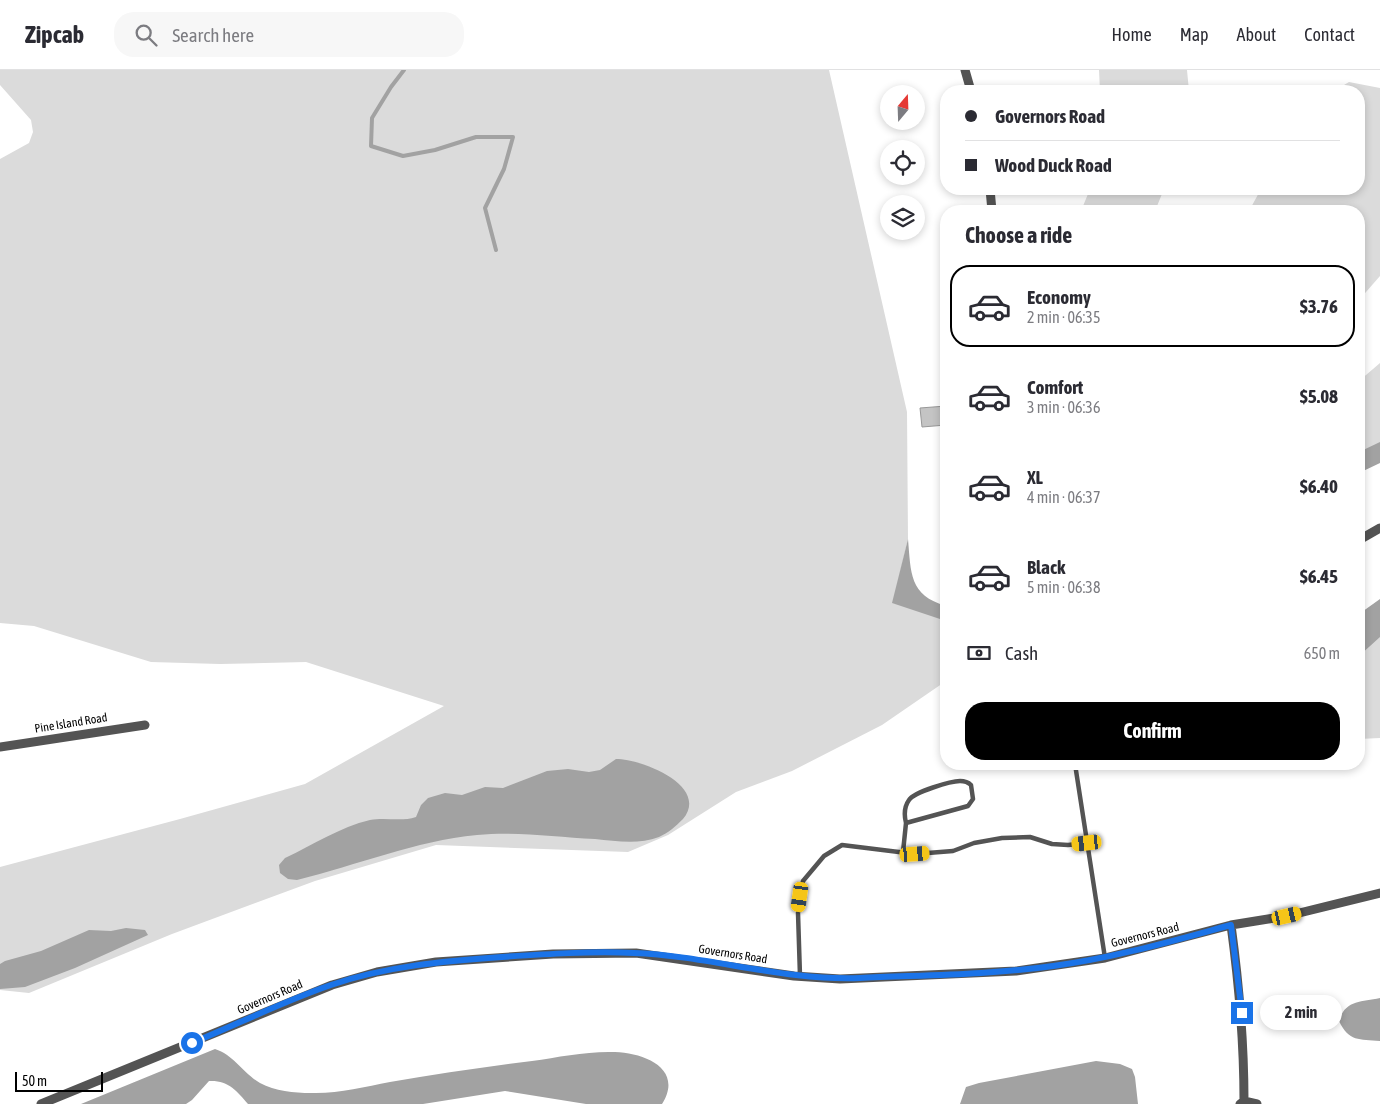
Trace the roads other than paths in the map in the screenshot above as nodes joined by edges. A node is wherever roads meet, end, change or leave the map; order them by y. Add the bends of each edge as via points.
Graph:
1 (966, 70) edge
2 (970, 85) edge
3 (1380, 528) edge
4 (1365, 537) edge
5 (145, 725) dead end
6 (0, 746) edge
7 (1076, 770) edge
8 (906, 823) junction
9 (1087, 843) junction
10 (903, 852) junction
11 (1380, 893) edge
12 (1231, 925) junction
13 (1105, 958) junction
14 (800, 976) junction
15 (1242, 1103) edge
16 (41, 1104) edge
17 (1257, 1104) edge

1 - 2 street
3 - 4 street
5 - 6 street, Pine Island Road
7 - 9 lane
8 - 8 lane via 968,806 973,799 971,785 959,781 916,794 908,800 904,811
8 - 10 lane
9 - 10 lane via 1068,845 1030,837 1002,838 953,851
9 - 13 lane
10 - 14 lane via 842,845 824,856 803,880 798,913
11 - 12 street, Governors Road via 1287,916
12 - 13 street, Governors Road
12 - 15 street via 1244,1048
13 - 14 street, Governors Road via 1016,971 840,979
14 - 16 street, Governors Road via 636,953 553,954 436,962 377,972 332,985
15 - 17 street

